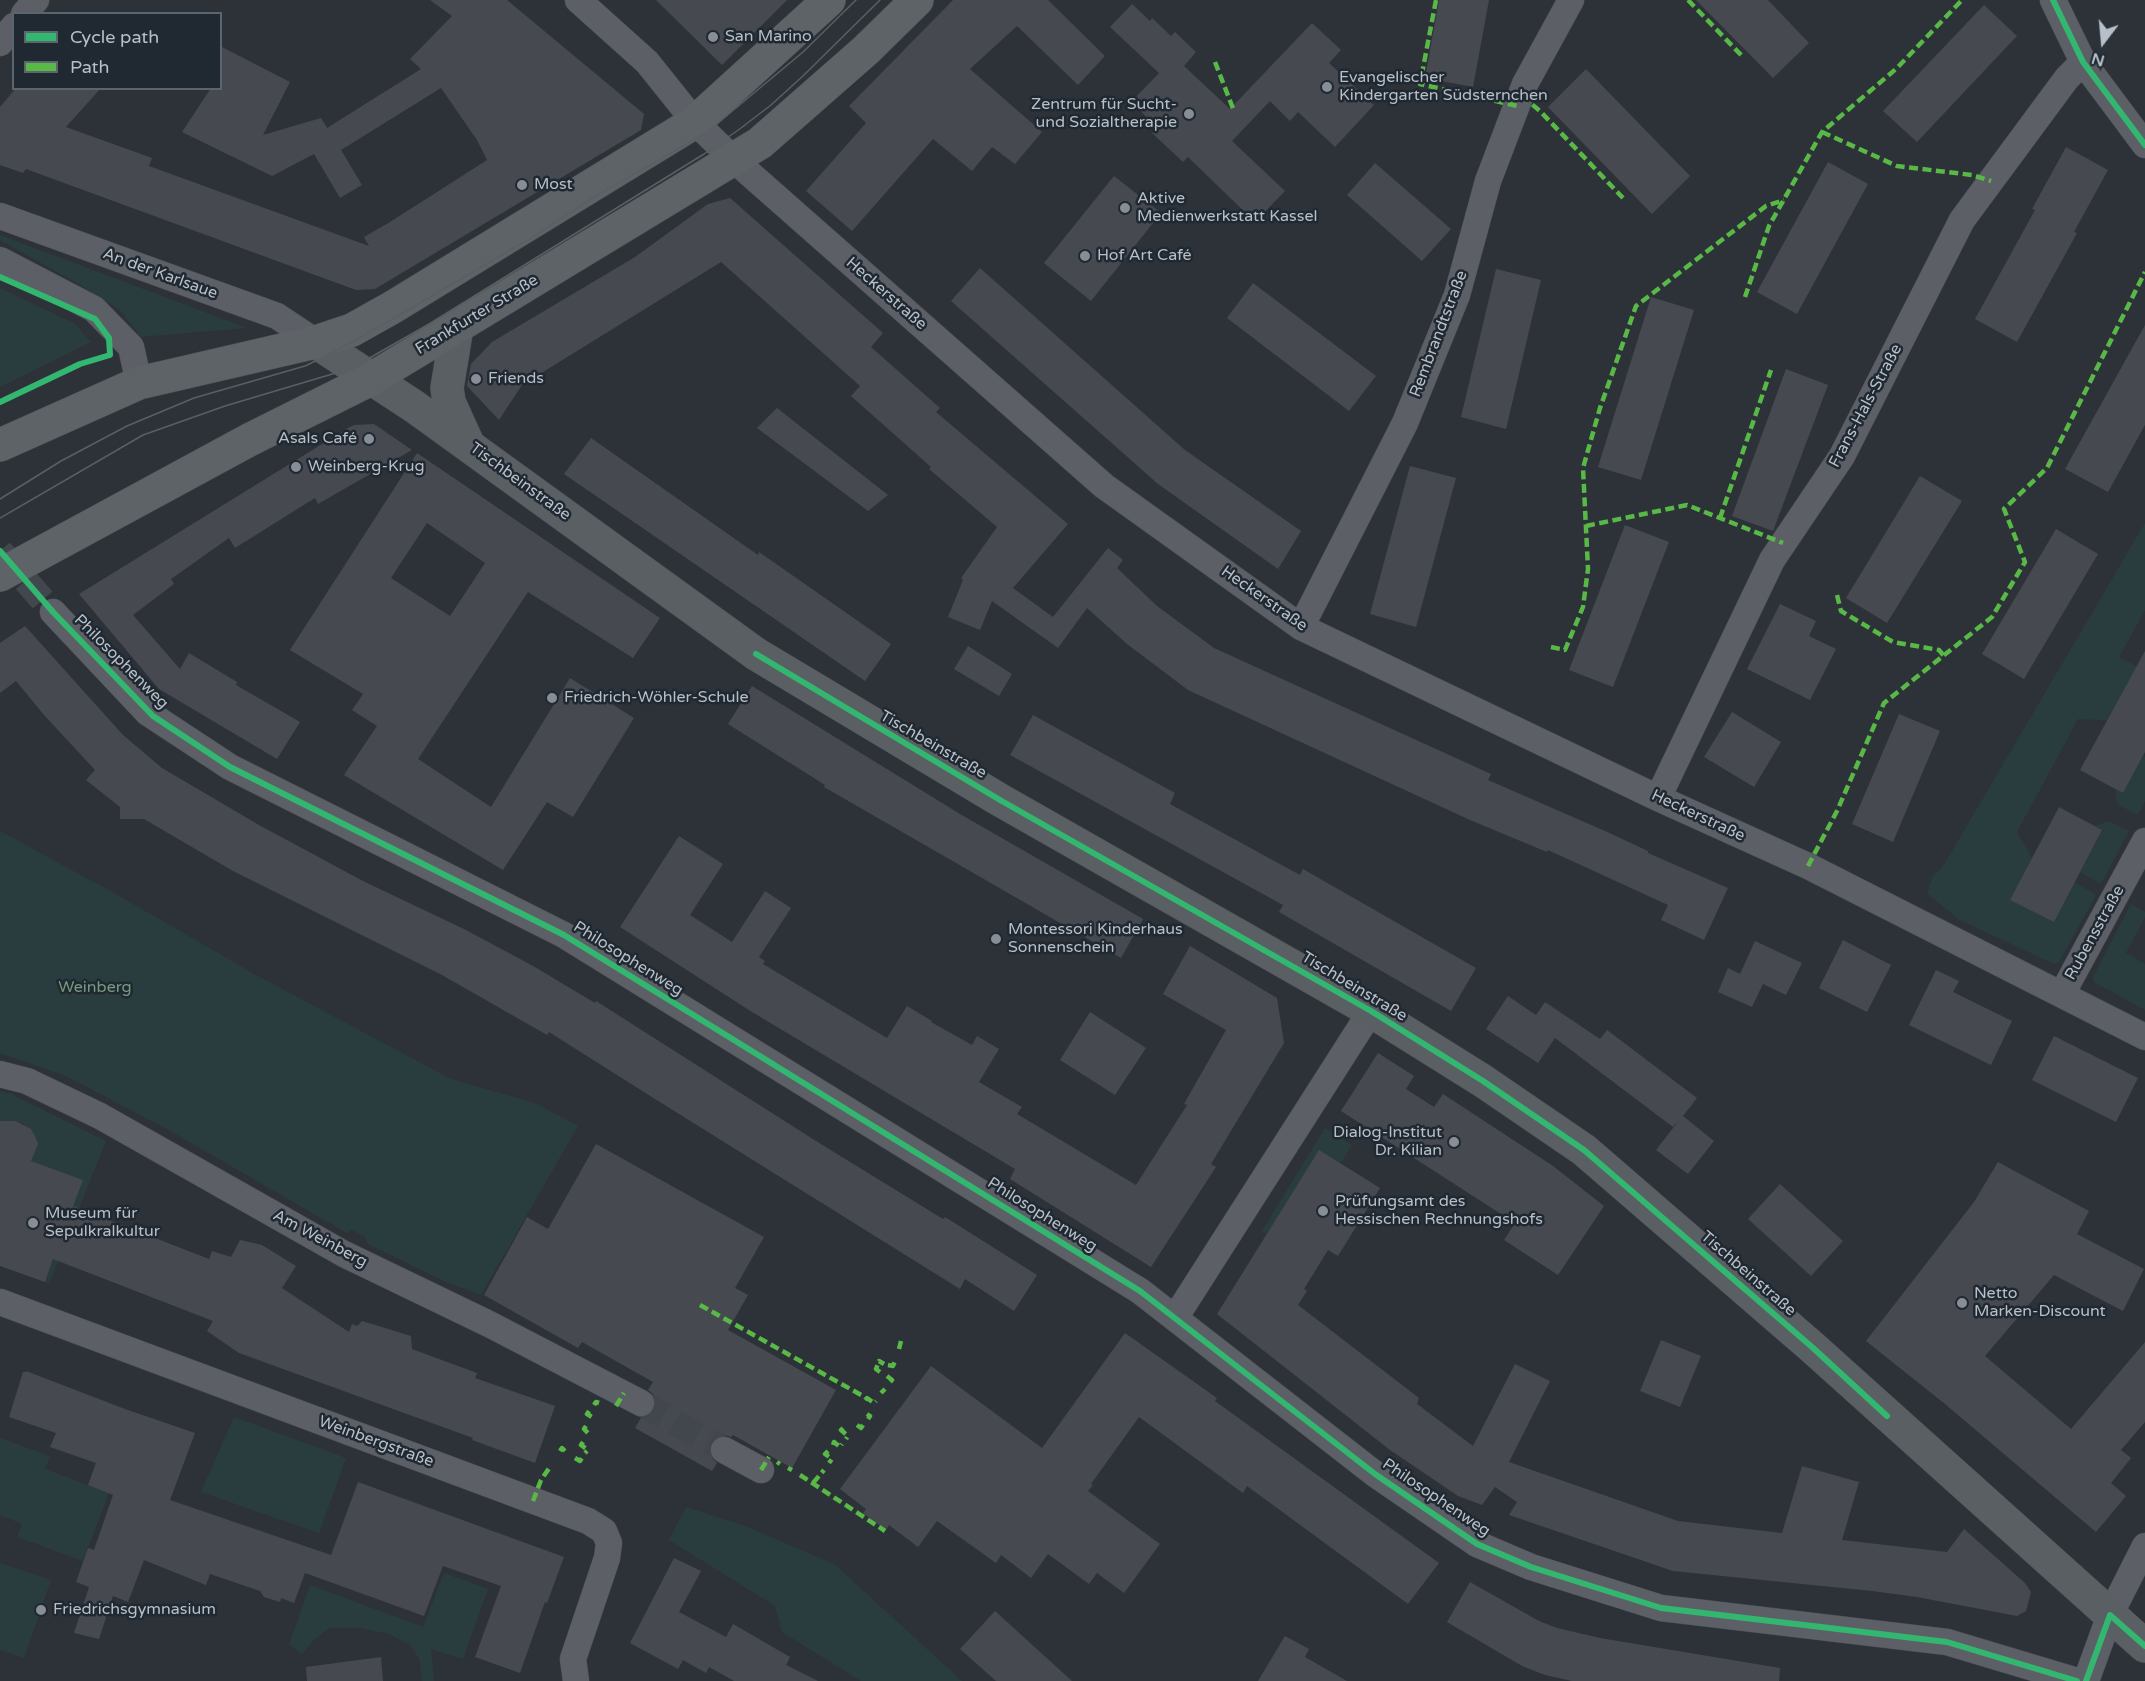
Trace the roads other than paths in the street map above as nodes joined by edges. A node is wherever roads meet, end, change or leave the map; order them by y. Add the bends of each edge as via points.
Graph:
1 (36, 0) edge
2 (578, 0) edge
3 (829, 0) edge
4 (917, 0) edge
5 (1571, 0) edge
6 (2053, 0) edge
7 (26, 12) edge
8 (12, 28) edge
9 (0, 43) edge
10 (2083, 62) junction
11 (694, 122) junction
12 (2145, 145) edge
13 (734, 159) junction
14 (0, 216) edge
15 (0, 260) edge
16 (458, 327) junction
17 (315, 342) junction
18 (371, 379) junction
19 (139, 383) junction
20 (0, 445) edge
21 (469, 446) junction
22 (0, 574) edge
23 (53, 612) tunnel mouth
24 (1301, 627) junction
25 (1658, 798) junction
26 (2145, 842) edge
27 (2062, 994) junction
28 (1371, 1011) junction
29 (2145, 1037) edge
30 (0, 1074) edge
31 (0, 1302) edge
32 (1174, 1318) junction
33 (641, 1403) tunnel mouth
34 (724, 1450) tunnel mouth
35 (761, 1470) dead end
36 (2145, 1546) edge
37 (2110, 1615) junction
38 (2145, 1646) edge
39 (576, 1681) edge
40 (2077, 1681) edge
41 (2086, 1681) edge

1 - 7 street
2 - 11 street, Heckerstraße via 647,62
3 - 11 main road
4 - 13 main road, Frankfurter Straße via 769,135
5 - 24 street, Rembrandtstraße via 1525,84 1488,181 1457,295 1405,423
6 - 10 street
8 - 9 street
10 - 12 street
10 - 25 street, Frans-Hals-Straße via 1962,220 1842,456 1772,560
11 - 13 street, Heckerstraße
11 - 17 main road via 393,307 352,330
13 - 16 main road, Frankfurter Straße
13 - 24 street, Heckerstraße via 1104,486
14 - 17 street, An der Karlsaue via 277,316
15 - 19 street via 94,309 131,347
16 - 18 main road, Frankfurter Straße
16 - 21 main road via 447,388 449,402
17 - 18 main road, Tischbeinstraße
17 - 19 main road
18 - 21 main road, Tischbeinstraße
18 - 22 main road, Frankfurter Straße
19 - 20 main road
21 - 28 main road, Tischbeinstraße via 756,654 990,794
23 - 32 street, Philosophenweg via 148,712 230,767 564,935 1140,1291
24 - 25 street, Heckerstraße
25 - 27 street, Heckerstraße via 1808,866
26 - 27 street, Rubensstraße
27 - 29 street, Heckerstraße
28 - 32 street, Tischbeinstraße
28 - 37 main road, Tischbeinstraße via 1584,1150 1812,1347
30 - 33 street, Am Weinberg via 27,1081 100,1116 344,1254
31 - 39 street, Weinbergstraße via 588,1521 604,1531 609,1543 607,1558 573,1659
32 - 40 street, Philosophenweg via 1375,1474 1477,1544 1531,1567 1661,1608 1947,1642
34 - 35 street
36 - 37 street
37 - 38 main road, Tischbeinstraße
37 - 41 street

